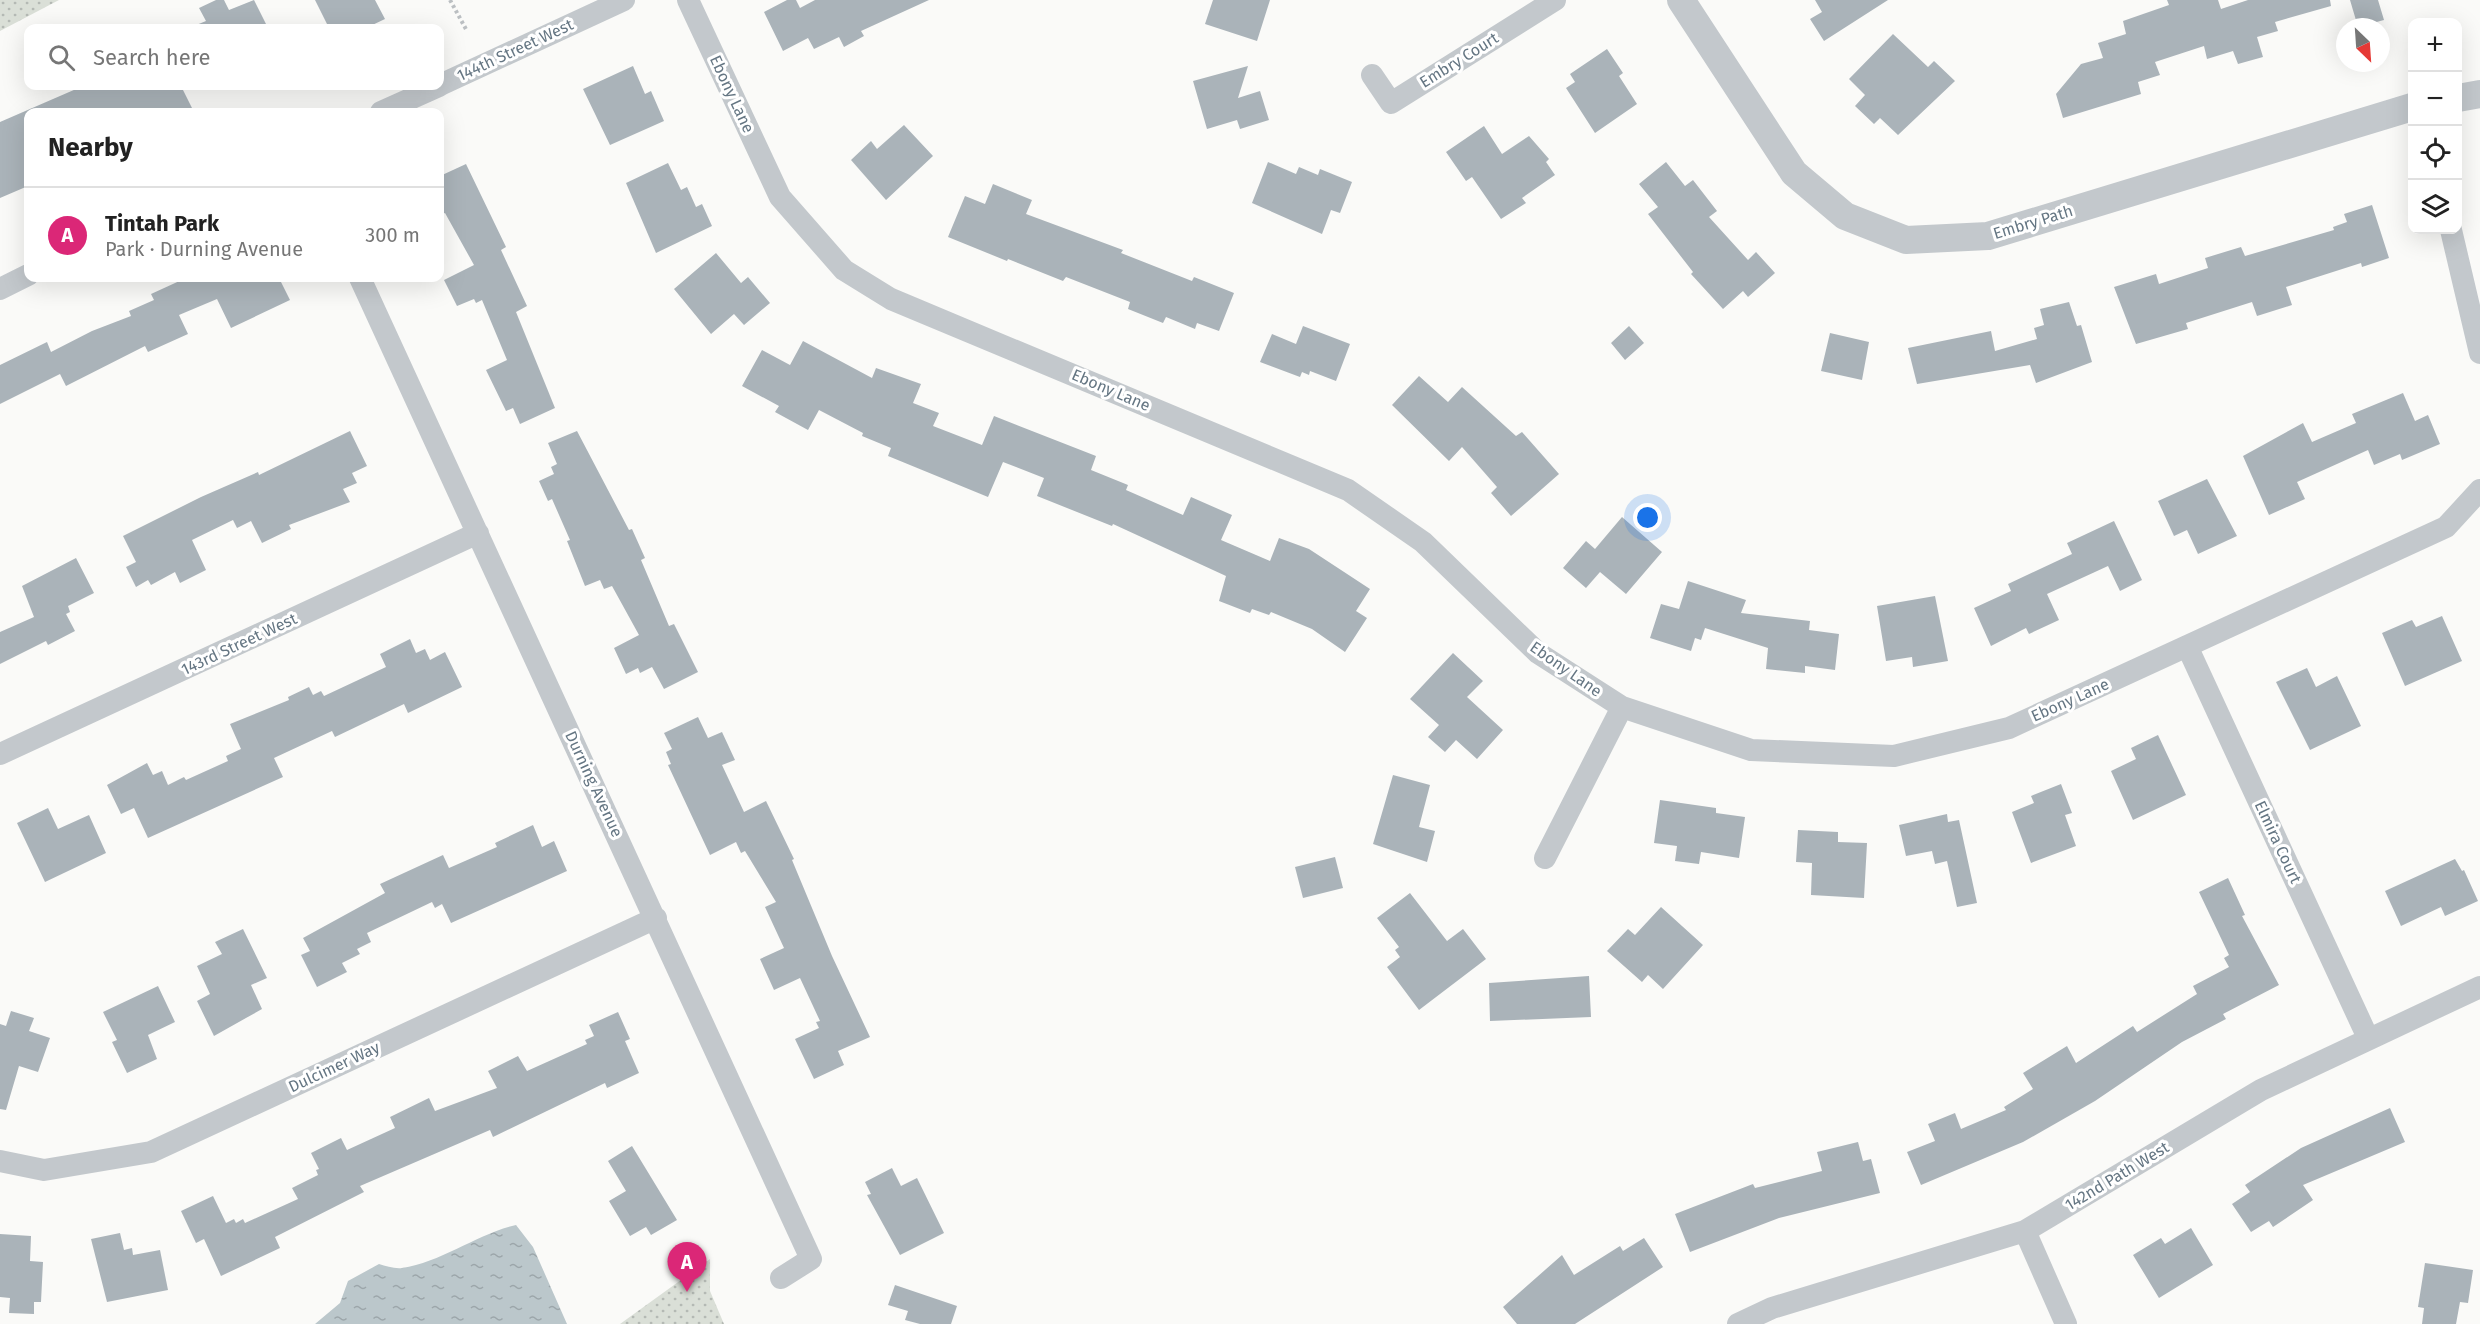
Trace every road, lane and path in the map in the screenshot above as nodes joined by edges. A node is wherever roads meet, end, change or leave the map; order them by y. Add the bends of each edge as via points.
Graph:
1 (450, 0) edge
2 (624, 0) edge
3 (688, 0) edge
4 (1555, 0) edge
5 (1681, 0) edge
6 (467, 31) dead end
7 (1372, 75) dead end
8 (444, 83) edge
9 (428, 90) edge
10 (2480, 94) edge
11 (2462, 97) edge
12 (390, 108) edge
13 (2408, 108) edge
14 (2452, 234) edge
15 (24, 277) edge
16 (362, 282) edge
17 (0, 289) edge
18 (2480, 353) edge
19 (2480, 490) edge
20 (478, 533) junction
21 (2187, 646) junction
22 (1622, 707) junction
23 (0, 754) edge
24 (1545, 858) dead end
25 (656, 918) junction
26 (2480, 987) edge
27 (2368, 1038) junction
28 (0, 1161) edge
29 (2025, 1231) junction
30 (781, 1278) dead end
31 (1738, 1324) edge
32 (2066, 1324) edge

1 - 6 path
2 - 8 street, 144th Street West
3 - 22 street, Ebony Lane via 780,197 844,270 891,298 1348,489 1423,542 1538,653
4 - 7 street, Embry Court via 1391,103
5 - 13 street, Embry Path via 1794,173 1845,216 1906,240 1988,236
9 - 12 street, 144th Street West
10 - 11 street
14 - 18 street
15 - 17 street
16 - 20 street, Durning Avenue
19 - 21 street, Ebony Lane via 2446,527
20 - 23 street, 143rd Street West
20 - 25 street, Durning Avenue
21 - 22 street, Ebony Lane via 2009,728 1894,756 1751,750
21 - 27 street, Elmira Court
22 - 24 street
25 - 28 street, Dulcimer Way via 151,1152 44,1170
25 - 30 street, Durning Avenue via 811,1259
26 - 27 street, 142nd Path West
27 - 29 street, 142nd Path West via 2261,1090
29 - 31 street, 142nd Path West via 1772,1308
29 - 32 street

